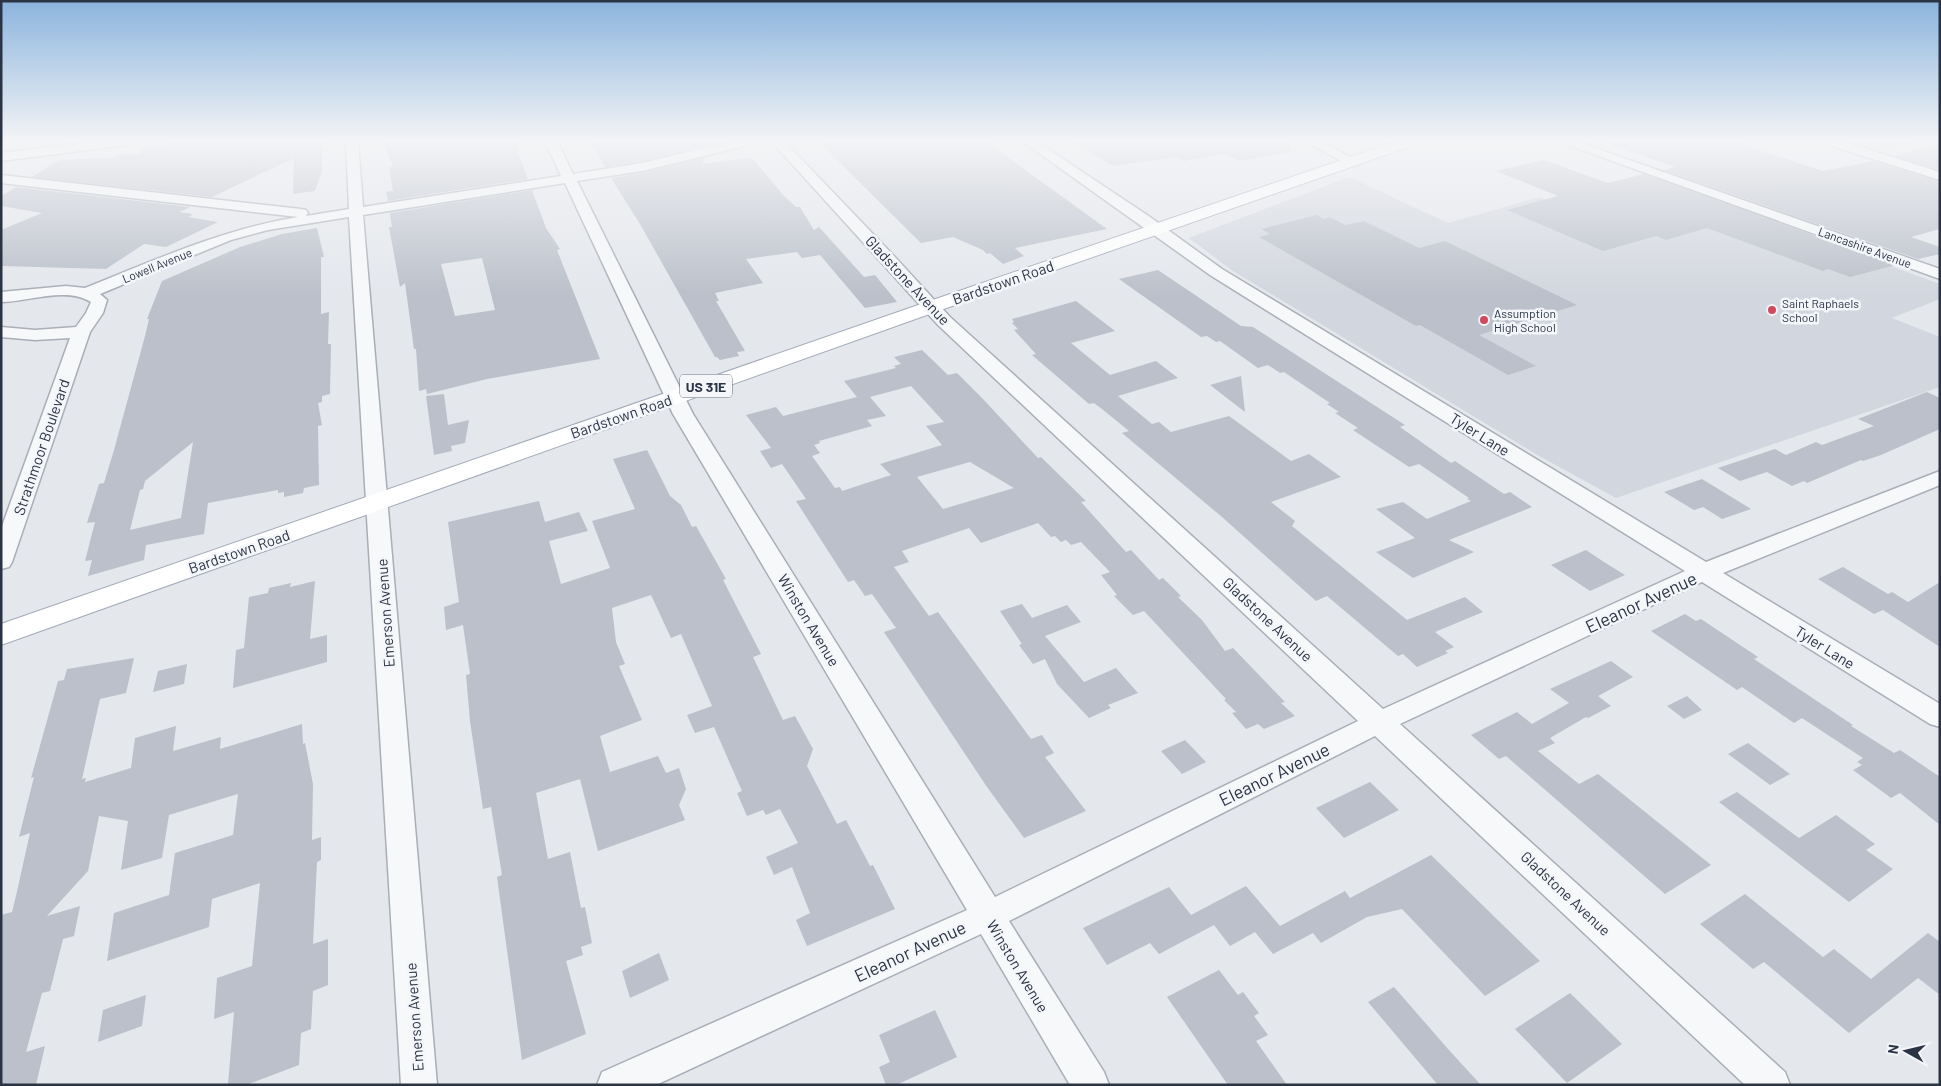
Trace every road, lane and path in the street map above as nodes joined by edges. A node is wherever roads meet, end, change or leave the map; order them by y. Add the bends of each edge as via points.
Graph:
1 (120, 192) edge
2 (347, 192) edge
3 (485, 192) edge
4 (574, 192) edge
5 (825, 192) edge
6 (1102, 192) edge
7 (1266, 192) edge
8 (1707, 192) edge
9 (245, 206) junction
10 (345, 213) junction
11 (1157, 229) junction
12 (226, 237) junction
13 (1940, 274) edge
14 (88, 293) junction
15 (3, 300) edge
16 (931, 307) junction
17 (1, 332) edge
18 (81, 332) junction
19 (676, 397) junction
20 (1940, 477) edge
21 (376, 502) junction
22 (1, 562) edge
23 (1703, 572) junction
24 (1, 634) edge
25 (1940, 717) edge
26 (1380, 722) junction
27 (988, 916) junction
28 (419, 1085) edge
29 (615, 1085) edge
30 (1091, 1085) edge
31 (1772, 1085) edge

1 - 9 street
2 - 10 street, Emerson Avenue
3 - 10 street, Lowell Avenue
4 - 19 street, Winston Avenue
5 - 16 street, Gladstone Avenue
6 - 11 street, Tyler Lane
7 - 11 main road, Bardstown Road / US 31E
8 - 13 street, Lancashire Avenue
9 - 10 street
9 - 12 street, Lowell Avenue via 251,212 250,221
10 - 12 street, Lowell Avenue via 267,226
10 - 21 street, Emerson Avenue via 373,422
11 - 16 main road, Bardstown Road / US 31E
11 - 23 street, Tyler Lane via 1216,272
12 - 14 street, Lowell Avenue
14 - 15 street, Lowell Avenue via 52,292
14 - 18 street via 99,300 98,307
16 - 19 main road, Bardstown Road / US 31E
16 - 26 street, Gladstone Avenue
17 - 18 street via 34,335
18 - 22 street, Strathmoor Boulevard
19 - 21 main road, Bardstown Road / US 31E
19 - 27 street, Winston Avenue via 683,414
20 - 23 street, Eleanor Avenue
21 - 24 main road, Bardstown Road / US 31E
21 - 28 street, Emerson Avenue
23 - 25 street, Tyler Lane
23 - 26 street, Eleanor Avenue
26 - 27 street, Eleanor Avenue
26 - 31 street, Gladstone Avenue
27 - 29 street, Eleanor Avenue
27 - 30 street, Winston Avenue

